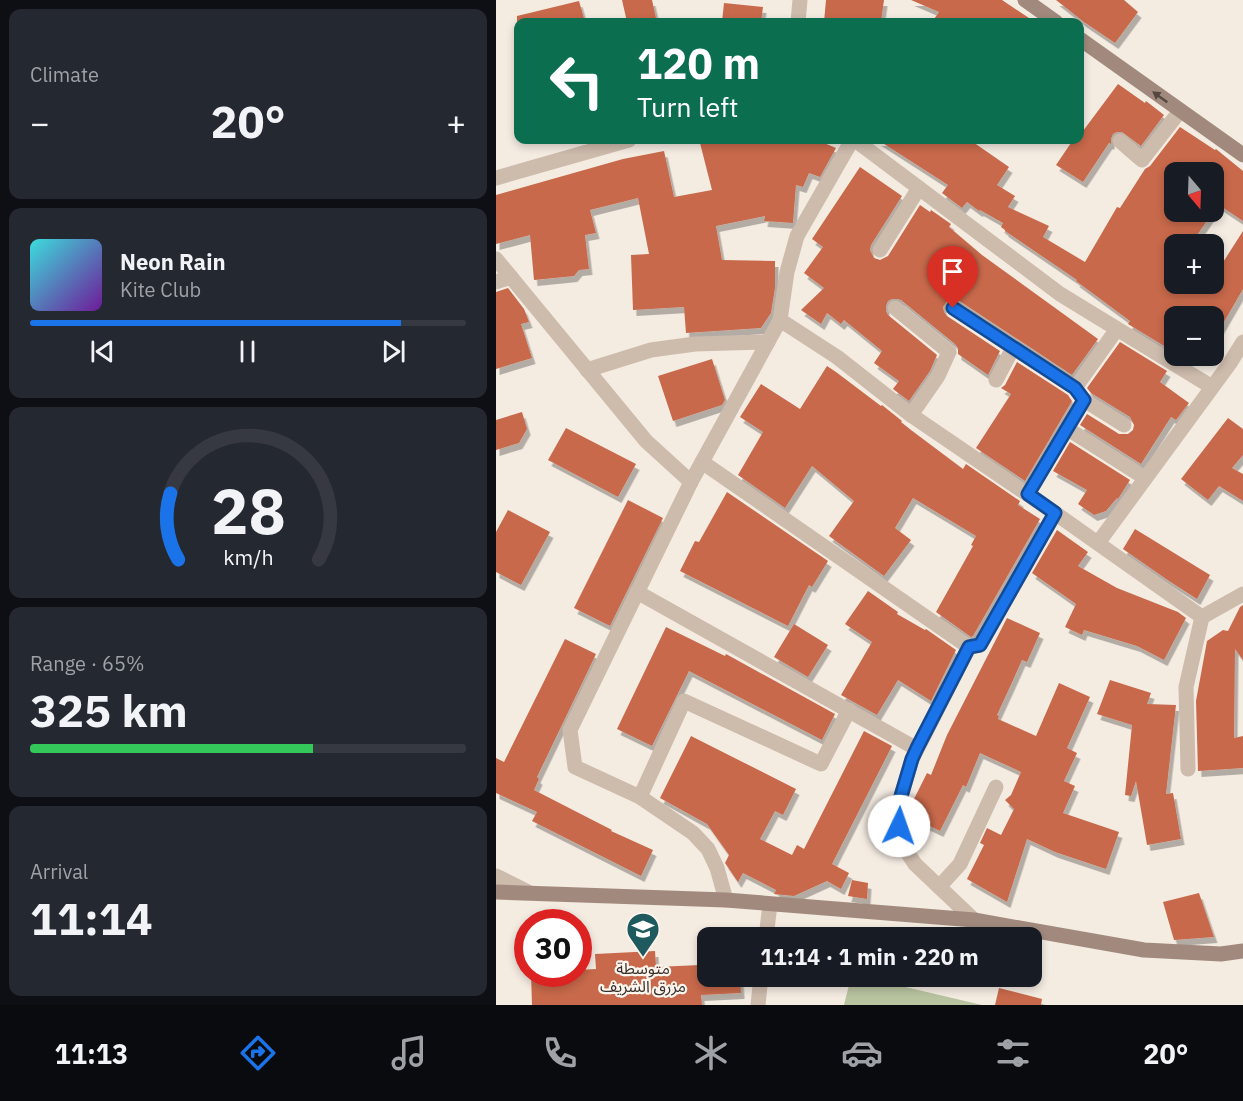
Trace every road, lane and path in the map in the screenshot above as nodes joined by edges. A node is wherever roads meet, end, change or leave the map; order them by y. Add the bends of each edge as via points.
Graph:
1 (800, 0) edge
2 (1025, 0) edge
3 (798, 18) edge
4 (1050, 18) edge
5 (1084, 42) edge
6 (1180, 111) junction
7 (1120, 141) dead end
8 (615, 144) edge
9 (852, 144) edge
10 (859, 144) edge
11 (1243, 155) edge
12 (496, 178) edge
13 (919, 188) junction
14 (880, 250) dead end
15 (496, 259) edge
16 (503, 279) edge
17 (895, 308) dead end
18 (953, 308) dead end
19 (780, 320) junction
20 (1117, 329) junction
21 (768, 342) junction
22 (1243, 342) edge
23 (1013, 348) junction
24 (587, 370) junction
25 (996, 380) dead end
26 (1212, 387) junction
27 (1079, 394) junction
28 (911, 415) junction
29 (1124, 425) dead end
30 (1068, 429) junction
31 (702, 462) junction
32 (1145, 478) junction
33 (691, 482) junction
34 (1028, 494) junction
35 (1055, 513) junction
36 (1098, 543) junction
37 (637, 592) junction
38 (1243, 594) edge
39 (1202, 617) junction
40 (969, 647) junction
41 (849, 710) junction
42 (917, 748) junction
43 (1188, 769) dead end
44 (996, 787) dead end
45 (640, 797) junction
46 (496, 876) edge
47 (939, 886) junction
48 (496, 891) edge
49 (528, 892) junction
50 (726, 900) junction
51 (770, 904) junction
52 (974, 920) junction
53 (767, 927) edge
54 (1243, 951) edge
55 (760, 987) edge
56 (758, 1005) edge

1 - 3 street
2 - 4 street
6 -> 5 street
6 - 7 street via 1142,160
6 - 11 street
8 - 12 street
9 - 19 street via 797,236
10 - 13 street
13 - 14 street
13 - 20 street via 1060,294
15 - 16 street
16 - 24 street
17 - 28 street via 949,352
18 - 23 street
19 - 21 street
19 - 28 street via 837,357
20 - 26 street
20 - 27 street
21 - 24 street via 651,350
21 - 31 street
22 - 26 street
23 - 25 street
23 - 27 street
24 - 33 street via 646,441
26 - 32 street
27 - 29 street
27 - 30 street
28 - 34 street
30 - 32 street
30 - 34 street
31 - 33 street
31 - 40 street
32 - 36 street
33 - 37 street
34 - 35 street
35 - 36 street
35 - 40 street via 980,645
36 - 39 street
37 - 41 street
37 - 45 street via 570,730 575,767
38 - 39 street
39 - 43 street via 1186,687
40 - 42 street
41 - 42 street
41 - 45 street via 821,764 684,701
42 - 47 street via 899,803 899,826 903,846 915,864
44 - 47 street via 960,864
45 - 50 street via 693,833 708,849
46 - 49 street
47 - 52 street
48 - 49 street
49 - 50 street
50 - 51 street
51 - 52 street
51 - 53 street
52 - 54 street via 1144,950 1221,954
55 - 56 street

